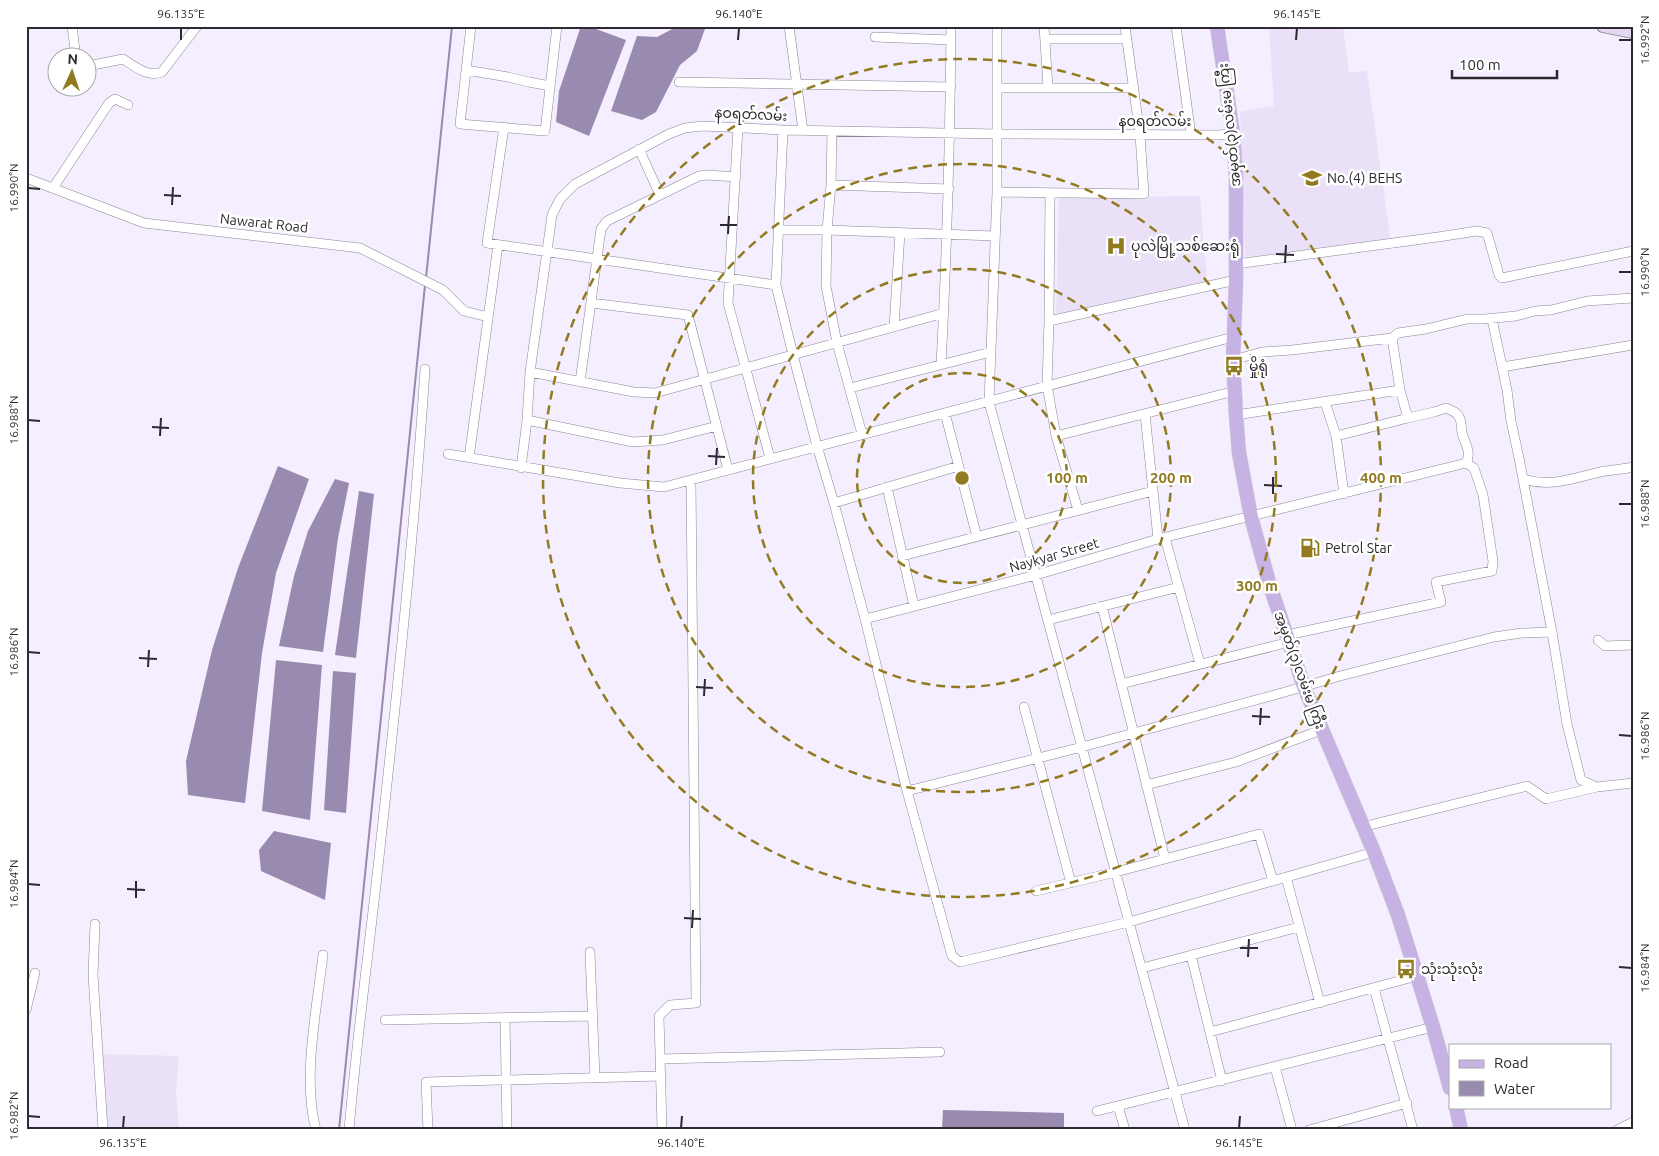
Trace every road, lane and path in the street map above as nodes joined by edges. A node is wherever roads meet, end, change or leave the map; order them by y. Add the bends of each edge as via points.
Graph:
1 (72, 26) edge
2 (197, 26) edge
3 (471, 26) edge
4 (557, 26) edge
5 (789, 26) edge
6 (951, 26) edge
7 (998, 26) edge
8 (1044, 26) edge
9 (1125, 26) edge
10 (1176, 26) edge
11 (1217, 26) edge
12 (1604, 26) edge
13 (1633, 32) edge
14 (875, 37) dead end
15 (1045, 39) junction
16 (1127, 39) junction
17 (951, 40) junction
18 (75, 48) edge
19 (98, 64) edge
20 (466, 70) junction
21 (680, 82) dead end
22 (797, 84) junction
23 (550, 86) junction
24 (950, 88) junction
25 (998, 88) junction
26 (1048, 88) junction
27 (1134, 88) junction
28 (128, 105) dead end
29 (504, 127) junction
30 (738, 128) junction
31 (783, 130) junction
32 (803, 130) junction
33 (832, 131) junction
34 (950, 133) junction
35 (998, 134) junction
36 (1233, 134) junction
37 (1140, 135) junction
38 (1191, 135) junction
39 (639, 149) junction
40 (736, 176) junction
41 (26, 178) edge
42 (831, 185) junction
43 (53, 188) junction
44 (949, 189) junction
45 (997, 192) junction
46 (1050, 194) junction
47 (660, 195) junction
48 (778, 230) junction
49 (827, 230) junction
50 (900, 233) junction
51 (948, 234) junction
52 (995, 236) junction
53 (498, 245) junction
54 (1633, 251) edge
55 (546, 252) junction
56 (597, 259) junction
57 (1236, 264) junction
58 (731, 280) junction
59 (1236, 280) junction
60 (776, 285) junction
61 (1633, 298) edge
62 (591, 304) junction
63 (944, 313) junction
64 (488, 317) junction
65 (1492, 319) junction
66 (1049, 321) junction
67 (894, 327) junction
68 (1233, 337) junction
69 (1392, 338) junction
70 (837, 343) junction
71 (1633, 345) edge
72 (991, 352) junction
73 (793, 355) junction
74 (1233, 360) junction
75 (941, 365) junction
76 (746, 367) junction
77 (1502, 367) junction
78 (425, 368) dead end
79 (530, 372) junction
80 (705, 380) junction
81 (580, 382) junction
82 (1047, 385) junction
83 (850, 388) junction
84 (1400, 390) junction
85 (1235, 391) junction
86 (989, 402) junction
87 (1325, 402) junction
88 (945, 413) junction
89 (1145, 414) junction
90 (1236, 415) junction
91 (1408, 418) junction
92 (527, 420) junction
93 (717, 426) junction
94 (862, 434) junction
95 (1056, 436) junction
96 (1336, 436) junction
97 (817, 446) junction
98 (448, 454) dead end
99 (469, 458) junction
100 (770, 458) junction
101 (1466, 463) junction
102 (959, 466) junction
103 (1633, 467) edge
104 (521, 468) junction
105 (728, 470) junction
106 (1523, 479) junction
107 (691, 481) junction
108 (887, 487) junction
109 (1154, 491) junction
110 (1344, 494) junction
111 (834, 503) junction
112 (1078, 510) junction
113 (1251, 517) junction
114 (1022, 525) junction
115 (977, 537) junction
116 (1161, 538) junction
117 (902, 556) junction
118 (1036, 575) junction
119 (1179, 587) junction
120 (914, 606) junction
121 (1102, 606) junction
122 (865, 618) junction
123 (1048, 620) junction
124 (1552, 632) junction
125 (1288, 638) junction
126 (1598, 640) dead end
127 (1633, 646) edge
128 (1200, 664) junction
129 (1121, 684) junction
130 (1304, 687) junction
131 (1024, 707) dead end
132 (1321, 730) junction
133 (1134, 733) junction
134 (1082, 746) junction
135 (1037, 758) junction
136 (1633, 783) edge
137 (1146, 785) junction
138 (1597, 787) junction
139 (907, 791) junction
140 (1362, 827) junction
141 (1374, 852) junction
142 (1165, 859) junction
143 (1116, 872) junction
144 (1286, 877) junction
145 (1273, 881) junction
146 (1071, 883) junction
147 (1036, 891) dead end
148 (1129, 922) junction
149 (95, 924) dead end
150 (1299, 927) junction
151 (590, 952) dead end
152 (323, 955) dead end
153 (1191, 955) junction
154 (1142, 968) junction
155 (35, 973) dead end
156 (1418, 976) junction
157 (1374, 988) junction
158 (1320, 1003) junction
159 (26, 1010) edge
160 (592, 1016) junction
161 (505, 1018) junction
162 (385, 1020) dead end
163 (1433, 1027) junction
164 (1210, 1032) junction
165 (1388, 1039) junction
166 (940, 1052) dead end
167 (660, 1058) junction
168 (1275, 1067) junction
169 (661, 1076) junction
170 (595, 1078) junction
171 (505, 1080) junction
172 (1222, 1081) junction
173 (1449, 1084) edge
174 (1175, 1093) junction
175 (1407, 1103) junction
176 (1118, 1106) junction
177 (1456, 1108) edge
178 (1096, 1111) dead end
179 (1633, 1122) edge
180 (103, 1130) edge
181 (316, 1130) edge
182 (349, 1130) edge
183 (428, 1130) edge
184 (507, 1130) edge
185 (662, 1130) edge
186 (1125, 1130) edge
187 (1185, 1130) edge
188 (1292, 1130) edge
189 (1309, 1130) edge
190 (1413, 1130) edge
191 (1461, 1130) edge
192 (1617, 1130) edge

1 - 18 street
2 - 19 street via 158,74 142,71 123,59
3 - 20 street
4 - 23 street
5 - 22 street
6 - 17 street
7 - 25 street
8 - 15 street
9 - 16 street
10 - 38 street
11 - 36 main road, အမှတ်(၃)လမ်းမ ကြီး
12 - 13 street
14 - 17 street
15 - 16 street
15 - 26 street
16 - 27 street
17 - 24 street
20 - 23 street
20 - 29 street via 460,124
21 - 22 street
22 - 24 street
22 - 32 street
23 - 29 street via 545,131
24 - 34 street
25 - 26 street
25 - 35 street
26 - 27 street
27 - 37 street
28 - 43 street via 115,99 109,102
29 - 53 street via 487,243
30 - 31 street, နဝရတ်လမ်း
30 - 39 street, နဝရတ်လမ်း via 685,128
30 - 40 street
31 - 32 street, နဝရတ်လမ်း
31 - 48 street
32 - 33 street, နဝရတ်လမ်း
33 - 34 street, နဝရတ်လမ်း
33 - 42 street
34 - 35 street, နဝရတ်လမ်း
34 - 44 street
35 - 37 street, နဝရတ်လမ်း
35 - 45 street
36 - 38 street, နဝရတ်လမ်း
36 - 57 main road, အမှတ်(၃)လမ်းမ ကြီး
37 - 38 street, နဝရတ်လမ်း
37 - 46 street via 1144,194
39 - 47 street
39 - 55 street, နဝရတ်လမ်း via 575,184 560,200 552,215
40 - 47 street via 698,176
40 - 58 street
41 - 43 street, Nawarat Road
42 - 44 street
42 - 49 street
43 - 64 street, Nawarat Road via 144,223 360,248 443,290 464,311
44 - 51 street
45 - 46 street
45 - 52 street
46 - 66 street
47 - 56 street via 607,221 601,229
48 - 49 street
48 - 60 street
49 - 50 street
49 - 70 street via 826,286
50 - 51 street
50 - 67 street
51 - 52 street
51 - 63 street
52 - 72 street
53 - 55 street
53 - 64 street
54 - 57 street via 1502,278 1487,233 1477,231
55 - 56 street
55 - 79 street, နဝရတ်လမ်း
56 - 58 street
56 - 62 street
57 - 59 main road, အမှတ်(၃)လမ်းမ ကြီး
58 - 60 street
58 - 76 street via 728,304
59 - 66 street
59 - 68 main road, အမှတ်(၃)လမ်းမ ကြီး
60 - 73 street
61 - 65 street via 1587,301
62 - 80 street via 688,315
62 - 81 street
63 - 67 street
63 - 75 street
64 - 99 street
65 - 69 street via 1467,319 1426,330 1398,333
65 - 77 street
66 - 82 street
67 - 70 street
68 - 74 main road, အမှတ်(၃)လမ်းမ ကြီး
68 - 82 street
69 - 74 street via 1262,352
69 - 84 street
70 - 73 street
70 - 83 street
71 - 77 street
72 - 75 street
72 - 86 street
73 - 76 street
73 - 97 street
74 - 85 main road, အမှတ်(၃)လမ်းမ ကြီး
75 - 83 street
76 - 80 street
76 - 100 street
77 - 106 street
78 - 182 street via 397,688
79 - 81 street
79 - 92 street, နဝရတ်လမ်း
80 - 81 street via 655,393
80 - 93 street
82 - 86 street
82 - 95 street
83 - 94 street
84 - 87 street
84 - 91 street
85 - 89 street
85 - 90 main road, အမှတ်(၃)လမ်းမ ကြီး
86 - 88 street
86 - 114 street
87 - 90 street
87 - 96 street
88 - 94 street
88 - 102 street
89 - 95 street
89 - 109 street
90 - 113 main road, အမှတ်(၃)လမ်းမ ကြီး
91 - 96 street
91 - 101 street via 1446,408 1456,412 1468,448
92 - 93 street via 633,442 663,440
92 - 104 street, နဝရတ်လမ်း
93 - 105 street
94 - 97 street
95 - 112 street
96 - 110 street
97 - 100 street
97 - 111 street
98 - 99 street
99 - 104 street
100 - 105 street
101 - 110 street, Naykyar Street
101 - 125 street via 1474,468 1482,495 1492,571 1436,582 1441,602
102 - 108 street
102 - 115 street
103 - 106 street via 1571,480 1537,483
104 - 107 street via 644,486 664,487
105 - 107 street
106 - 124 street
107 - 167 street via 696,1003 670,1005 659,1016
108 - 111 street
108 - 117 street
109 - 112 street
109 - 116 street
110 - 113 street, Naykyar Street
111 - 122 street
112 - 114 street
113 - 116 street, Naykyar Street
113 - 125 main road, အမှတ်(၃)လမ်းမ ကြီး
114 - 115 street
114 - 118 street
115 - 117 street
116 - 118 street, Naykyar Street
116 - 119 street
117 - 120 street
118 - 120 street, Naykyar Street
118 - 123 street
119 - 121 street
119 - 128 street
120 - 122 street, Naykyar Street
121 - 123 street
121 - 129 street
122 - 139 street
123 - 134 street
124 - 130 street via 1494,637
124 - 138 street via 1567,724 1581,780
125 - 128 street
125 - 130 main road, အမှတ်(၃)လမ်းမ ကြီး
126 - 127 street via 1605,646
128 - 129 street
129 - 133 street
130 - 132 main road, အမှတ်(၃)လမ်းမ ကြီး
130 - 133 street
131 - 135 street
132 - 137 street via 1236,762
132 - 140 main road, အမှတ်(၃)လမ်းမ ကြီး
133 - 134 street
133 - 137 street
134 - 135 street
134 - 143 street
135 - 139 street
135 - 146 street
136 - 138 street
137 - 142 street
138 - 140 street via 1546,799 1527,786
139 - 148 street via 952,956 960,962
140 - 141 main road, အမှတ်(၃)လမ်းမ ကြီး
141 - 144 street
141 - 156 main road, အမှတ်(၃)လမ်းမ ကြီး
142 - 143 street
142 - 145 street via 1259,834
143 - 146 street
143 - 148 street
144 - 145 street
144 - 150 street
145 - 148 street
146 - 147 street
148 - 154 street
149 - 180 street via 93,976
150 - 153 street
150 - 158 street
151 - 160 street
152 - 181 street via 311,1056 311,1105
153 - 154 street
153 - 164 street
154 - 174 street
155 - 159 street
156 - 157 street
156 - 163 main road, အမှတ်(၃)လမ်းမ ကြီး
157 - 158 street
157 - 165 street
158 - 164 street
160 - 161 street
160 - 170 street
161 - 162 street
161 - 171 street
163 - 165 street
163 - 173 main road, အမှတ်(၃)လမ်းမ ကြီး
164 - 172 street
165 - 168 street
165 - 175 street
166 - 167 street
167 - 169 street
168 - 172 street
168 - 188 street
169 - 170 street
169 - 185 street
170 - 171 street
171 - 183 street via 426,1082
171 - 184 street
172 - 174 street
174 - 176 street
174 - 187 street
175 - 189 street
175 - 190 street
176 - 178 street
176 - 186 street
177 - 191 main road
179 - 192 street

